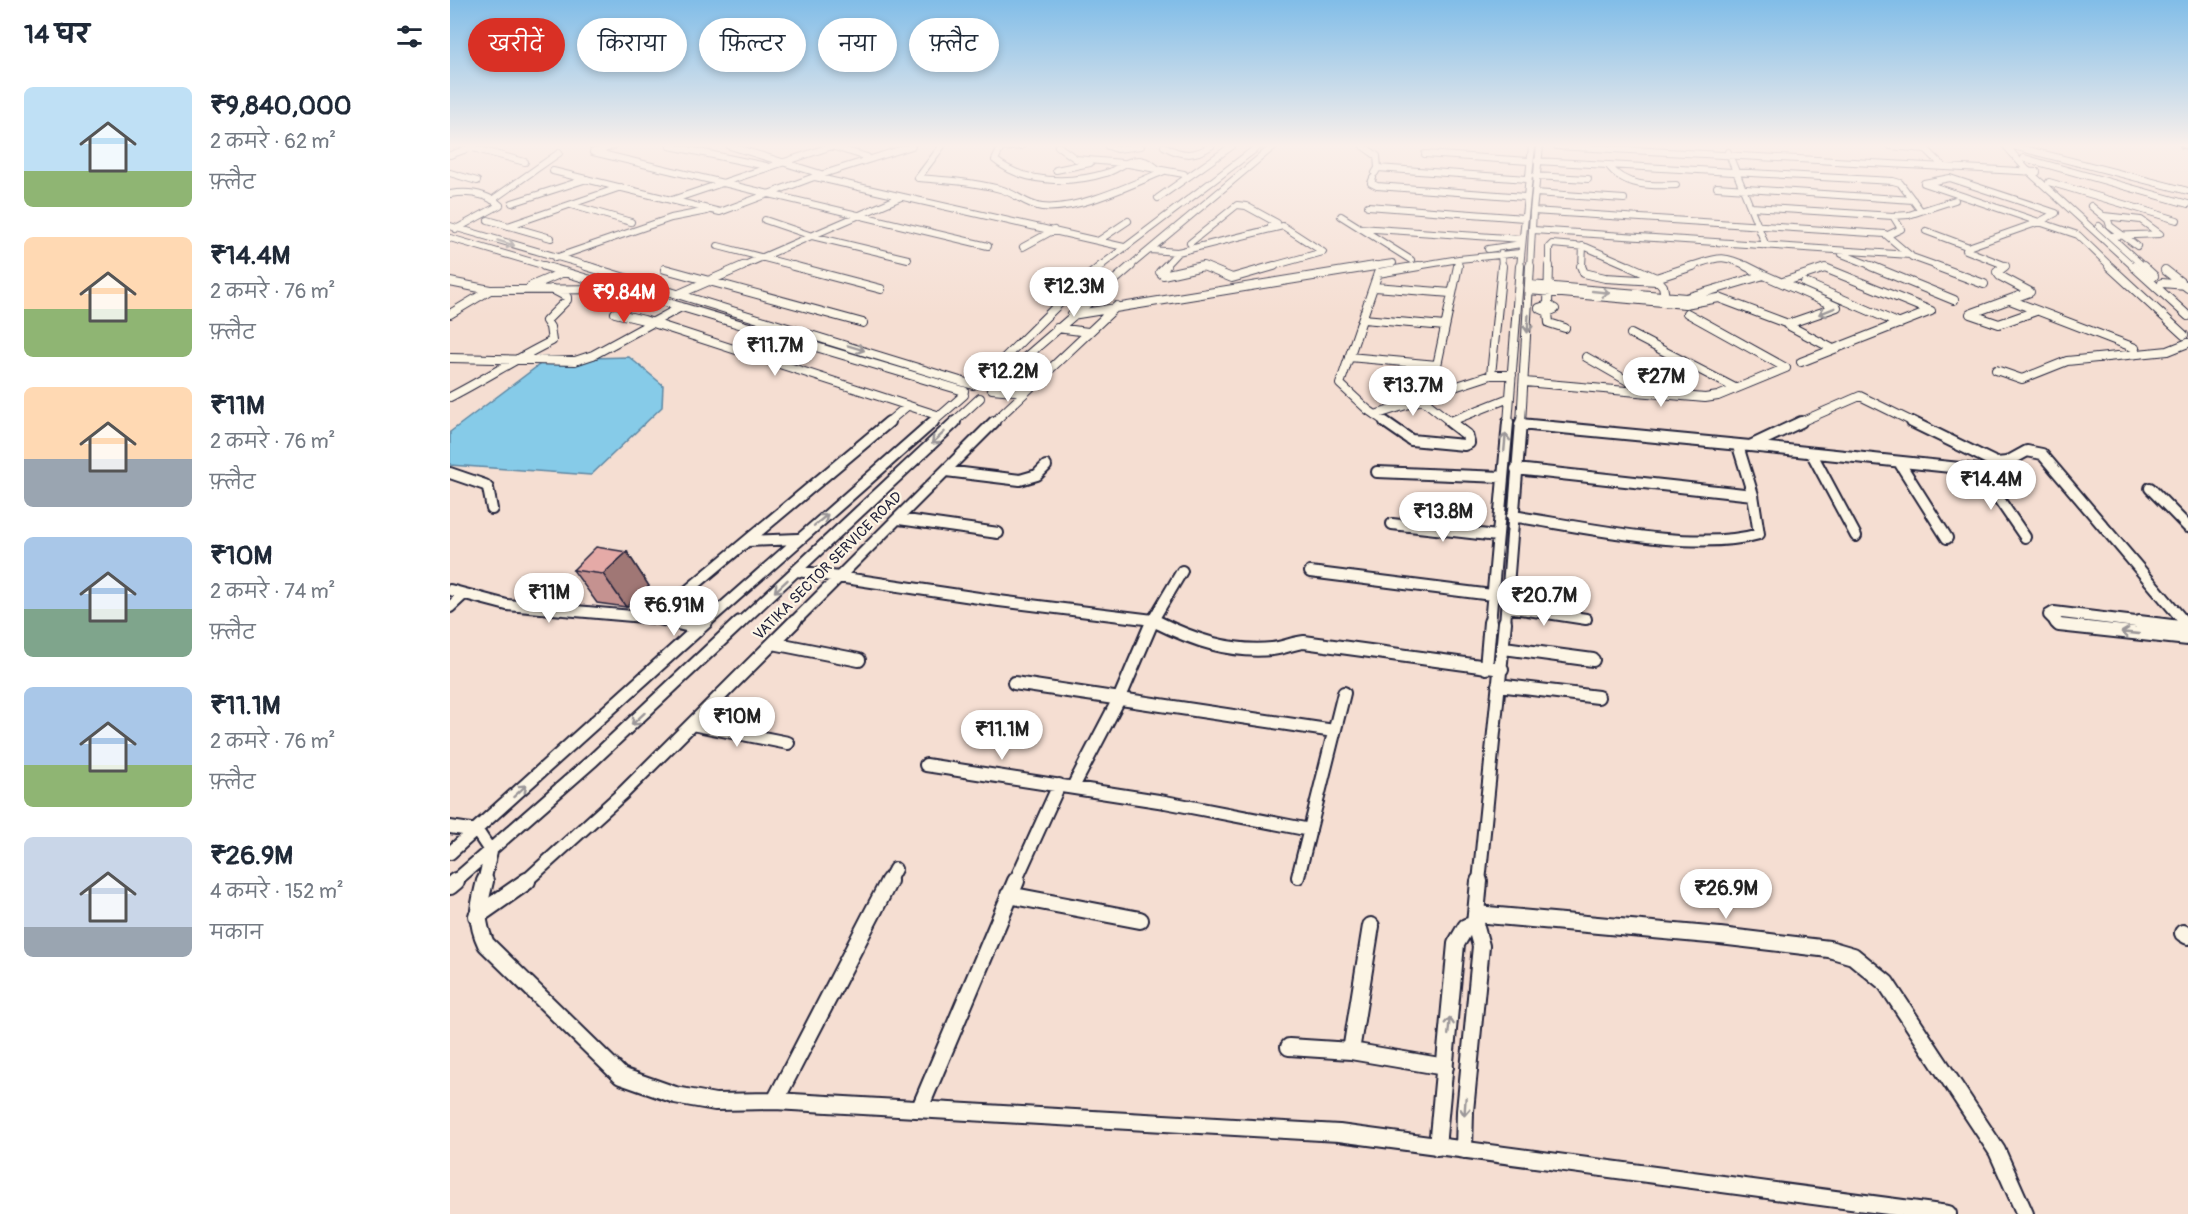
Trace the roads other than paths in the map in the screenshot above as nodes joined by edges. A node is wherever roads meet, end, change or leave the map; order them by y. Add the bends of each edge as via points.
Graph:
1 (498, 203) edge
2 (574, 203) edge
3 (679, 203) edge
4 (732, 203) edge
5 (741, 203) edge
6 (809, 203) edge
7 (888, 203) edge
8 (927, 203) edge
9 (1028, 203) edge
10 (1074, 203) edge
11 (1183, 203) edge
12 (1207, 203) edge
13 (1525, 203) edge
14 (1533, 203) edge
15 (1749, 203) edge
16 (1914, 203) edge
17 (1947, 203) edge
18 (1983, 203) edge
19 (2025, 203) edge
20 (2065, 203) edge
21 (2073, 203) edge
22 (2119, 203) edge
23 (570, 204) junction
24 (1368, 206) dead end
25 (2091, 206) dead end
26 (1751, 207) junction
27 (710, 210) junction
28 (1533, 211) junction
29 (1921, 211) junction
30 (859, 215) junction
31 (1341, 216) dead end
32 (1893, 216) junction
33 (2104, 216) junction
34 (1524, 218) junction
35 (488, 220) dead end
36 (765, 220) dead end
37 (2177, 220) dead end
38 (1128, 221) dead end
39 (2040, 221) junction
40 (631, 222) dead end
41 (1758, 225) junction
42 (507, 226) junction
43 (1360, 228) junction
44 (452, 229) edge
45 (1054, 230) junction
46 (1533, 230) junction
47 (1926, 231) dead end
48 (1888, 235) junction
49 (812, 236) junction
50 (1167, 236) junction
51 (2111, 236) junction
52 (2125, 236) junction
53 (450, 238) edge
54 (551, 238) dead end
55 (1098, 241) junction
56 (1190, 243) junction
57 (1521, 245) junction
58 (718, 246) dead end
59 (988, 246) dead end
60 (1531, 246) junction
61 (1583, 246) junction
62 (1766, 246) junction
63 (2137, 246) dead end
64 (1023, 247) dead end
65 (1124, 247) junction
66 (1549, 247) junction
67 (1969, 247) junction
68 (1150, 250) junction
69 (2115, 250) junction
70 (1836, 251) junction
71 (1178, 252) junction
72 (2128, 252) junction
73 (1501, 254) junction
74 (1910, 255) junction
75 (555, 258) junction
76 (759, 258) junction
77 (908, 259) dead end
78 (1411, 260) junction
79 (1459, 260) junction
80 (665, 269) dead end
81 (1519, 270) junction
82 (1530, 270) junction
83 (2165, 270) dead end
84 (564, 272) junction
85 (1764, 275) junction
86 (1793, 278) junction
87 (1657, 279) junction
88 (450, 282) edge
89 (706, 282) junction
90 (1784, 282) junction
91 (1984, 284) dead end
92 (2129, 285) junction
93 (1375, 287) junction
94 (1530, 287) junction
95 (2161, 287) junction
96 (2187, 287) edge
97 (527, 288) junction
98 (617, 288) junction
99 (552, 289) junction
100 (881, 289) dead end
101 (1547, 289) junction
102 (490, 290) junction
103 (1708, 291) junction
104 (1451, 293) junction
105 (680, 294) junction
106 (1718, 298) junction
107 (1666, 299) junction
108 (1954, 300) dead end
109 (2010, 300) junction
110 (661, 301) junction
111 (672, 304) junction
112 (1117, 306) junction
113 (681, 307) junction
114 (2188, 307) edge
115 (2036, 311) junction
116 (615, 313) dead end
117 (1687, 313) dead end
118 (450, 314) edge
119 (1071, 315) junction
120 (2188, 316) edge
121 (1363, 319) junction
122 (648, 321) junction
123 (863, 323) dead end
124 (1783, 323) junction
125 (1900, 324) junction
126 (1444, 326) junction
127 (1057, 328) junction
128 (1565, 328) dead end
129 (1088, 333) junction
130 (1631, 334) dead end
131 (2184, 335) dead end
132 (2188, 343) edge
133 (2135, 348) dead end
134 (1833, 349) junction
135 (1349, 357) junction
136 (1586, 357) dead end
137 (450, 358) edge
138 (1514, 359) junction
139 (1526, 360) junction
140 (511, 361) junction
141 (1801, 362) dead end
142 (1437, 365) junction
143 (1996, 370) dead end
144 (1491, 375) junction
145 (1512, 375) junction
146 (1525, 382) junction
147 (976, 385) junction
148 (992, 388) junction
149 (1735, 388) junction
150 (1442, 391) junction
151 (1025, 392) junction
152 (964, 393) junction
153 (1650, 394) junction
154 (450, 397) edge
155 (980, 398) junction
156 (1509, 398) junction
157 (1423, 400) junction
158 (906, 407) junction
159 (1377, 414) junction
160 (940, 416) junction
161 (1451, 421) junction
162 (1520, 424) junction
163 (1738, 446) junction
164 (1750, 447) junction
165 (1812, 454) junction
166 (1899, 462) junction
167 (2000, 464) junction
168 (1047, 465) dead end
169 (1516, 469) junction
170 (1979, 470) junction
171 (946, 471) junction
172 (1377, 472) dead end
173 (450, 473) edge
174 (1502, 477) junction
175 (2150, 488) dead end
176 (1753, 495) junction
177 (492, 509) dead end
178 (1512, 516) junction
179 (898, 519) junction
180 (1392, 524) dead end
181 (2188, 527) edge
182 (998, 533) dead end
183 (1497, 536) junction
184 (1856, 536) dead end
185 (2025, 537) dead end
186 (1947, 538) dead end
187 (798, 539) junction
188 (747, 541) junction
189 (798, 571) junction
190 (1182, 571) dead end
191 (1310, 572) dead end
192 (840, 577) junction
193 (450, 590) edge
194 (464, 594) junction
195 (1492, 595) junction
196 (450, 607) edge
197 (1507, 607) junction
198 (655, 618) junction
199 (1587, 619) dead end
200 (1153, 620) junction
201 (2188, 627) edge
202 (699, 628) junction
203 (2188, 639) edge
204 (773, 643) junction
205 (1504, 648) junction
206 (859, 660) dead end
207 (1593, 660) dead end
208 (1486, 668) junction
209 (1502, 669) junction
210 (1014, 682) dead end
211 (1498, 685) junction
212 (1344, 693) dead end
213 (1119, 697) junction
214 (1598, 698) dead end
215 (693, 724) junction
216 (1334, 731) junction
217 (788, 743) dead end
218 (926, 765) dead end
219 (1066, 786) junction
220 (450, 827) edge
221 (1310, 830) junction
222 (477, 831) junction
223 (491, 852) junction
224 (450, 853) edge
225 (895, 869) dead end
226 (1298, 877) dead end
227 (450, 886) edge
228 (1009, 895) junction
229 (477, 916) junction
230 (1475, 919) junction
231 (1140, 920) dead end
232 (1371, 926) dead end
233 (1288, 1047) dead end
234 (1351, 1051) junction
235 (1445, 1067) junction
236 (775, 1101) junction
237 (920, 1108) junction
238 (1437, 1146) junction
239 (1464, 1150) junction
240 (1948, 1214) edge
241 (2025, 1214) edge

1 - 44 street via 499,207
2 - 23 street
3 - 27 street
4 - 27 street
5 - 27 street via 720,212
6 - 30 street
7 - 30 street
8 - 45 street
9 - 10 street via 1035,206
11 - 65 street
12 - 50 street
13 - 34 street
14 - 28 street
15 - 26 street
16 - 29 street
17 - 29 street
18 - 39 street
19 - 39 street via 2056,213
20 - 69 street
21 - 51 street
22 - 37 street
23 - 40 street
23 - 42 street
24 - 34 street
25 - 33 street
26 - 32 street
26 - 41 street
27 - 75 street via 671,218
28 - 41 street
28 - 46 street
29 - 32 street
30 - 49 street
30 - 59 street
31 - 43 street
32 - 48 street via 1901,229
33 - 52 street via 2110,226
33 - 52 street via 2136,219 2160,234
34 - 57 street
35 - 42 street
36 - 49 street
38 - 55 street
39 - 67 street
39 - 92 street via 2082,237
41 - 48 street
41 - 62 street
42 - 54 street
43 - 57 street
43 - 78 street
44 -> 75 street
45 - 55 street
45 - 64 street
46 - 60 street
46 - 62 street
47 - 67 street
48 - 74 street
49 - 76 street
49 - 77 street
50 - 56 street via 1177,244
50 - 68 street
51 - 52 street
51 - 72 street
52 - 63 street
53 - 84 street
55 - 65 street
56 - 56 street via 1270,226 1277,223 1237,205
57 - 73 street
57 - 78 street
57 - 81 street
58 - 76 street
60 - 66 street
60 - 82 street
61 - 66 street via 1557,243
61 - 87 street
61 - 87 street via 1582,271 1586,274
62 - 70 street
65 - 147 street via 1079,284
66 - 101 street
67 - 109 street via 1966,250 2005,266 1998,275 2030,292
68 - 71 street
68 - 119 street
69 - 72 street
69 - 95 street
70 - 74 street
70 - 108 street
71 - 71 street via 1160,272 1203,266 1232,278 1323,252 1283,226
72 - 95 street
73 - 79 street
73 - 144 street
74 - 91 street
75 - 105 street
76 - 89 street
76 - 100 street
78 - 112 street
79 - 93 street via 1384,270 1378,273
79 - 104 street
80 - 89 street
81 - 82 street
81 - 138 street
82 - 94 street
83 - 96 street
84 - 97 street
84 - 98 street
85 - 87 street via 1720,256
85 - 90 street
85 - 103 street
86 - 90 street
86 - 125 street
86 - 125 street via 1826,268 1931,311
87 - 107 street
88 - 102 street
89 - 105 street
89 - 123 street
90 -> 124 street via 1837,307 1791,324
92 - 95 street
92 - 131 street
93 - 104 street
93 - 121 street
94 - 101 street
94 -> 139 street
95 - 96 street
95 - 114 street
95 - 120 street
97 - 99 street
97 - 102 street
98 - 99 street
98 - 110 street
99 - 140 street via 567,297 546,321 552,341
101 - 107 street
101 - 128 street via 1549,323
102 - 118 street
103 - 106 street
103 - 107 street
104 - 126 street
105 - 110 street
105 -> 147 street
106 - 107 street via 1693,304
106 - 124 street
109 - 115 street
109 - 115 street via 1970,314 1999,324
110 - 111 street
111 - 113 street
111 - 122 street
112 - 119 street
112 - 129 street, VATIKA SECTOR SERVICE ROAD
113 - 122 street
113 - 152 street
115 - 133 street
116 - 122 street
117 - 149 street via 1786,368
119 - 127 street
121 - 126 street
121 - 135 street
122 - 140 street via 593,355 575,361
122 - 158 street
124 - 134 street
125 - 134 street
126 - 142 street
127 - 129 street
127 - 148 street
129 - 151 street, VATIKA SECTOR SERVICE ROAD
130 - 149 street
132 - 143 street via 2168,351 2067,361 2022,379
134 - 141 street
135 - 142 street
135 - 159 street via 1340,384
136 - 153 street
137 - 140 street
138 - 139 street
138 - 145 street
139 - 146 street
140 - 154 street
142 - 150 street via 1432,389
144 - 145 street
144 - 150 street
145 - 156 street
146 - 153 street
146 - 162 street
147 - 148 street
147 - 152 street
148 - 151 street
148 - 155 street
149 - 153 street via 1705,398
150 - 157 street
151 - 171 street, VATIKA SECTOR SERVICE ROAD
152 - 155 street
152 - 160 street
155 -> 189 street
156 - 161 street
174 -> 156 street
157 - 159 street
157 - 161 street
158 - 160 street
158 - 188 street
159 - 161 street via 1416,442 1469,443 1467,435
187 -> 160 street
162 - 163 street
162 - 169 street
163 - 164 street
163 - 176 street
164 - 165 street
164 - 167 street via 1860,396
165 - 166 street
165 - 184 street
166 - 170 street
166 - 186 street
167 - 170 street
167 - 201 street via 2024,450 2042,454
168 - 171 street via 1037,474 1020,480
169 - 176 street
169 - 178 street
170 - 185 street
171 - 179 street, VATIKA SECTOR SERVICE ROAD
172 - 174 street
173 - 177 street via 485,484
174 - 183 street
175 - 181 street
176 - 178 street via 1759,534 1725,541 1672,538
178 - 197 street
179 - 182 street
179 - 192 street, VATIKA SECTOR SERVICE ROAD
180 - 183 street
183 - 195 street
187 - 188 street
187 - 202 street
188 - 198 street
189 - 192 street
189 -> 223 street
190 - 200 street
191 - 195 street
192 - 200 street
192 - 204 street, VATIKA SECTOR SERVICE ROAD
193 - 194 street
194 - 196 street
194 - 198 street via 507,605
195 - 208 street
197 - 199 street
197 - 205 street
198 - 202 street
200 - 208 street via 1197,640 1233,648 1274,649 1304,642
200 - 213 street
203 -> 201 street via 2059,625 2049,613
222 -> 202 street
204 - 206 street
204 - 215 street, VATIKA SECTOR SERVICE ROAD
205 - 207 street
205 - 209 street
208 - 209 street
209 - 211 street
210 - 213 street
211 - 214 street
211 - 230 street
212 - 216 street
213 - 216 street
213 - 219 street
215 - 217 street
215 - 229 street, VATIKA SECTOR SERVICE ROAD via 540,870
216 - 221 street
218 - 219 street
219 - 221 street
219 - 228 street
220 - 222 street
221 - 226 street
222 - 223 street
222 - 224 street
223 - 227 street
223 - 229 street
225 - 236 street
228 - 231 street
228 - 237 street
229 - 236 street via 486,944 621,1076 675,1095 715,1102
235 -> 230 street via 1456,944
230 -> 239 street via 1481,946
230 - 241 street via 1720,936 1829,949 1853,956 1887,983 1996,1151
232 - 234 street
233 - 234 street
234 - 235 street
235 - 238 street
236 - 237 street
237 - 238 street via 1339,1133
238 - 239 street
239 - 240 street

